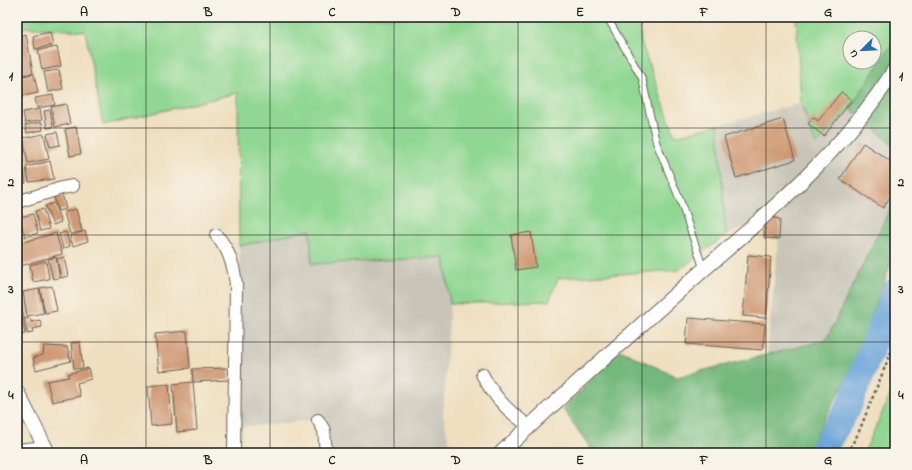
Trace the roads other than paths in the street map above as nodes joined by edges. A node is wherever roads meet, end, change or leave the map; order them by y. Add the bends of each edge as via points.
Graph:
1 (607, 17) edge
2 (895, 69) edge
3 (74, 186) dead end
4 (17, 202) edge
5 (216, 235) dead end
6 (704, 270) junction
7 (482, 374) dead end
8 (17, 392) edge
9 (318, 420) dead end
10 (529, 426) junction
11 (17, 450) edge
12 (47, 450) edge
13 (234, 453) edge
14 (326, 453) edge
15 (500, 453) edge

1 - 6 lane via 642,78 656,142 680,200
2 - 6 street via 862,115 820,164
3 - 4 street
5 - 13 street via 235,273 236,284
6 - 10 street
7 - 10 street via 490,391
8 - 12 street
9 - 14 street via 324,430
10 - 15 street
11 - 12 street

